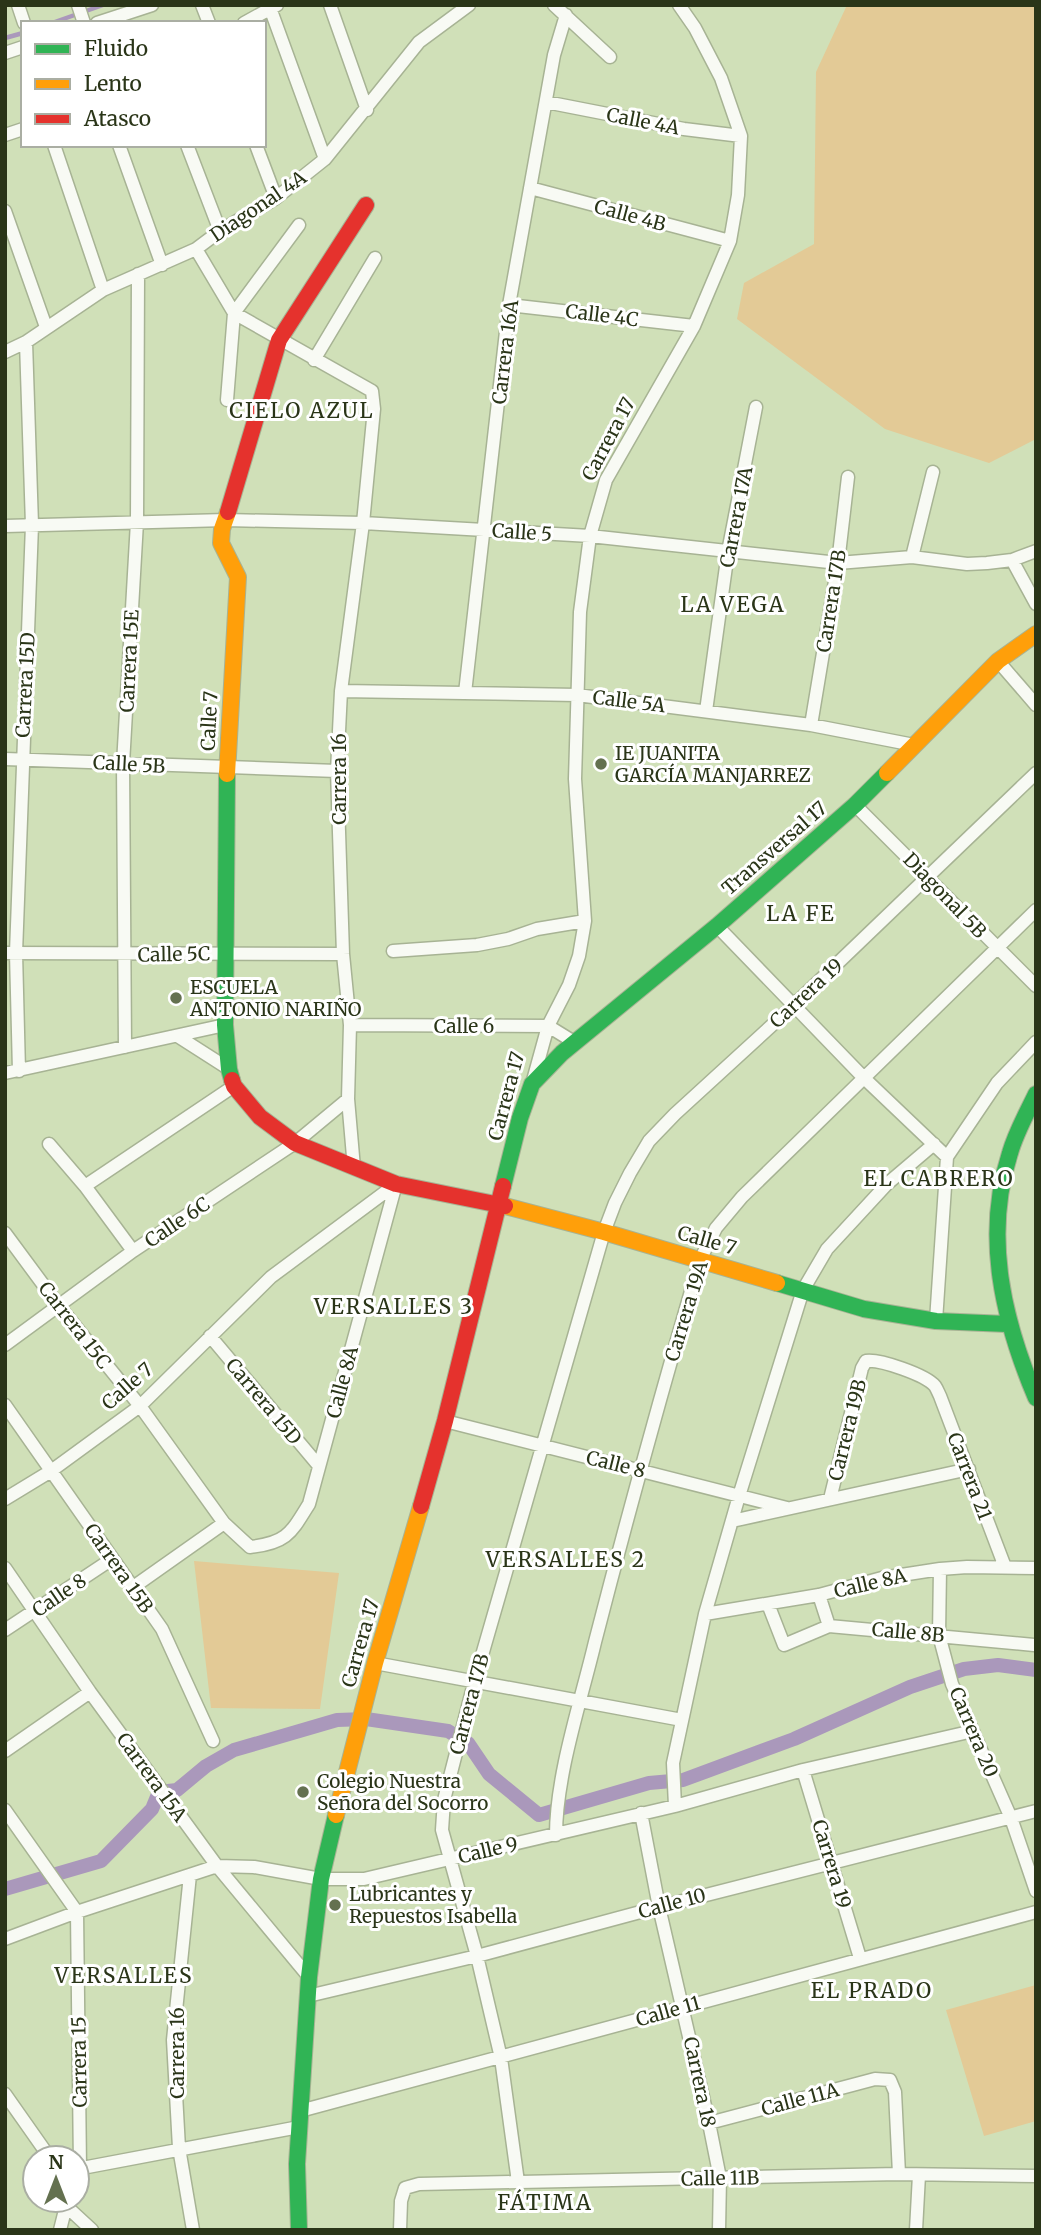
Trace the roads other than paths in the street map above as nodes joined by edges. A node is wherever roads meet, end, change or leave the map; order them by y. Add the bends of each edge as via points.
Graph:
1 (330, 5) edge
2 (469, 5) edge
3 (554, 5) edge
4 (679, 5) edge
5 (272, 6) edge
6 (143, 11) edge
7 (566, 15) junction
8 (105, 21) edge
9 (247, 21) edge
10 (610, 57) dead end
11 (546, 102) junction
12 (367, 110) junction
13 (741, 136) junction
14 (55, 147) edge
15 (120, 147) edge
16 (188, 147) edge
17 (257, 147) edge
18 (325, 159) junction
19 (530, 188) junction
20 (276, 198) junction
21 (366, 205) dead end
22 (5, 211) edge
23 (299, 225) dead end
24 (220, 231) junction
25 (730, 241) junction
26 (196, 249) junction
27 (375, 258) dead end
28 (162, 265) junction
29 (138, 274) junction
30 (103, 290) junction
31 (509, 304) junction
32 (234, 313) junction
33 (694, 326) junction
34 (46, 327) junction
35 (279, 340) junction
36 (26, 342) junction
37 (5, 352) edge
38 (314, 360) junction
39 (227, 400) dead end
40 (757, 407) dead end
41 (933, 472) dead end
42 (848, 477) dead end
43 (226, 520) junction
44 (137, 522) junction
45 (363, 523) junction
46 (32, 525) junction
47 (5, 526) edge
48 (484, 529) junction
49 (590, 536) junction
50 (1036, 551) edge
51 (728, 552) junction
52 (912, 557) junction
53 (1012, 560) junction
54 (838, 563) junction
55 (1036, 604) edge
56 (1036, 634) edge
57 (998, 661) junction
58 (341, 691) junction
59 (465, 693) junction
60 (577, 695) junction
61 (1036, 705) edge
62 (706, 710) junction
63 (811, 725) junction
64 (914, 745) junction
65 (22, 758) junction
66 (5, 759) edge
67 (123, 764) junction
68 (227, 768) junction
69 (337, 771) junction
70 (1036, 774) edge
71 (855, 805) junction
72 (929, 876) junction
73 (1036, 910) edge
74 (585, 921) junction
75 (717, 926) junction
76 (996, 948) junction
77 (393, 951) dead end
78 (10, 953) edge
79 (224, 954) junction
80 (343, 954) junction
81 (124, 955) junction
82 (1036, 986) edge
83 (793, 1006) junction
84 (225, 1025) junction
85 (350, 1026) junction
86 (548, 1026) junction
87 (179, 1037) junction
88 (574, 1042) junction
89 (1035, 1044) edge
90 (125, 1047) junction
91 (229, 1069) junction
92 (19, 1071) junction
93 (5, 1073) edge
94 (864, 1078) junction
95 (532, 1084) junction
96 (234, 1086) junction
97 (1036, 1094) edge
98 (348, 1099) junction
99 (295, 1143) junction
100 (49, 1144) dead end
101 (934, 1144) junction
102 (947, 1157) junction
103 (354, 1168) junction
104 (396, 1184) junction
105 (85, 1186) junction
106 (500, 1205) junction
107 (604, 1232) junction
108 (5, 1233) edge
109 (133, 1251) junction
110 (700, 1261) junction
111 (803, 1290) junction
112 (59, 1306) junction
113 (936, 1321) junction
114 (1007, 1324) junction
115 (209, 1336) junction
116 (5, 1345) edge
117 (866, 1361) joint
118 (1029, 1366) edge
119 (1036, 1398) edge
120 (5, 1405) edge
121 (140, 1406) junction
122 (445, 1421) junction
123 (542, 1446) junction
124 (319, 1466) junction
125 (969, 1469) junction
126 (639, 1470) junction
127 (51, 1471) junction
128 (739, 1496) junction
129 (5, 1499) edge
130 (830, 1499) junction
131 (787, 1508) junction
132 (732, 1521) junction
133 (224, 1522) junction
134 (250, 1547) joint
135 (112, 1559) junction
136 (1005, 1567) junction
137 (5, 1568) edge
138 (1036, 1568) edge
139 (940, 1569) junction
140 (132, 1588) junction
141 (819, 1595) junction
142 (768, 1604) junction
143 (34, 1611) junction
144 (705, 1614) junction
145 (829, 1626) junction
146 (5, 1630) edge
147 (939, 1635) junction
148 (1034, 1644) edge
149 (375, 1663) junction
150 (474, 1683) junction
151 (90, 1692) junction
152 (580, 1702) junction
153 (682, 1720) junction
154 (973, 1731) junction
155 (213, 1741) dead end
156 (5, 1751) edge
157 (803, 1770) junction
158 (675, 1806) junction
159 (5, 1810) edge
160 (1036, 1811) edge
161 (641, 1813) junction
162 (1011, 1818) junction
163 (555, 1835) junction
164 (448, 1859) junction
165 (831, 1862) junction
166 (217, 1866) junction
167 (190, 1875) junction
168 (321, 1879) junction
169 (1036, 1891) edge
170 (659, 1907) junction
171 (77, 1912) junction
172 (1036, 1912) edge
173 (5, 1939) edge
174 (477, 1956) junction
175 (860, 1958) junction
176 (309, 1977) junction
177 (308, 1996) junction
178 (683, 2006) junction
179 (501, 2058) junction
180 (5, 2094) edge
181 (300, 2119) junction
182 (709, 2123) junction
183 (40, 2144) edge
184 (78, 2144) edge
185 (179, 2148) junction
186 (91, 2165) edge
187 (899, 2174) junction
188 (919, 2175) junction
189 (1036, 2176) edge
190 (720, 2178) junction
191 (518, 2182) junction
192 (77, 2214) edge
193 (92, 2230) edge
194 (192, 2230) edge
195 (299, 2230) edge
196 (400, 2230) edge
197 (719, 2230) edge
198 (916, 2230) edge

1 - 12 street
2 - 12 street, Diagonal 4A via 419,42
3 - 7 street
4 - 13 street, Carrera 17 via 721,78
5 - 9 street
5 - 18 street
6 - 8 street
7 - 10 street
7 - 11 street, Carrera 16A
11 - 13 street, Calle 4A
11 - 19 street, Carrera 16A
12 - 18 street, Diagonal 4A
13 - 25 street, Carrera 17
14 - 30 street
15 - 28 street
16 - 24 street
17 - 20 street
18 - 20 street, Diagonal 4A
19 - 25 street, Calle 4B
19 - 31 street, Carrera 16A
20 - 24 street, Diagonal 4A
21 - 35 street, Calle 7
22 - 34 street
23 - 32 street
24 - 26 street, Diagonal 4A
25 - 33 street, Carrera 17
26 - 28 street, Diagonal 4A
26 - 32 street
27 - 38 street
28 - 29 street, Diagonal 4A
29 - 30 street, Diagonal 4A
29 - 44 street, Carrera 15E
30 - 34 street, Diagonal 4A
31 - 33 street, Calle 4C
31 - 48 street, Carrera 16A
32 - 35 street
32 - 39 street
33 - 49 street, Carrera 17 via 606,480
34 - 36 street, Diagonal 4A
35 - 38 street
35 - 43 street, Calle 7
36 - 37 street, Diagonal 4A
36 - 46 street, Carrera 15D
38 - 45 street, Carrera 16 via 372,391
40 - 51 street, Carrera 17A
41 - 52 street
42 - 54 street, Carrera 17B
43 - 44 street, Calle 5
43 - 45 street, Calle 5
43 - 68 street, Calle 7 via 219,542 235,564 238,577
44 - 46 street, Calle 5
44 - 67 street, Carrera 15E
45 - 48 street, Calle 5
45 - 58 street, Carrera 16
46 - 47 street, Calle 5
46 - 65 street, Carrera 15D
48 - 49 street, Calle 5
48 - 59 street, Carrera 16A
49 - 51 street, Calle 5
49 - 60 street, Carrera 17 via 580,612
50 - 53 street, Calle 5
51 - 54 street, Calle 5
51 - 62 street, Carrera 17A
52 - 53 street, Calle 5 via 967,564
52 - 54 street, Calle 5
53 - 55 street
54 - 63 street, Carrera 17B
56 - 57 street, Transversal 17
57 - 61 street
57 - 64 street, Transversal 17
58 - 59 street, Calle 5A
58 - 69 street, Carrera 16
59 - 60 street, Calle 5A
60 - 62 street, Calle 5A
60 - 74 street, Carrera 17 via 575,779
62 - 63 street, Calle 5A
63 - 64 street, Calle 5A
64 - 71 street, Transversal 17
65 - 66 street, Calle 5B
65 - 67 street, Calle 5B
65 - 78 street, Carrera 15D
67 - 68 street, Calle 5B
67 - 81 street, Carrera 15E
68 - 69 street, Calle 5B
68 - 79 street, Calle 7
69 - 80 street, Carrera 16
70 - 72 street, Carrera 19
71 - 72 street, Diagonal 5B
71 - 75 street, Transversal 17
72 - 76 street, Diagonal 5B
72 - 83 street, Carrera 19
73 - 76 street, Carrera 19A
74 - 77 street via 477,945
74 - 86 street, Carrera 17 via 569,985
75 - 83 street
75 - 88 street, Transversal 17
76 - 82 street, Diagonal 5B
76 - 94 street, Carrera 19A
78 - 81 street, Calle 5C
78 - 92 street, Carrera 15D
79 - 80 street, Calle 5C
79 - 81 street, Calle 5C
79 - 84 street, Calle 7
80 - 85 street, Carrera 16
81 - 90 street, Carrera 15E
83 - 94 street
83 - 107 street, Carrera 19 via 649,1141
84 - 87 street
84 - 91 street, Calle 7
85 - 86 street, Calle 6
85 - 98 street, Carrera 16
86 - 88 street
86 - 95 street, Carrera 17
87 - 90 street
87 - 91 street
88 - 95 street, Transversal 17
89 - 102 street via 997,1083
90 - 92 street
91 - 96 street, Calle 7
92 - 93 street
94 - 101 street
94 - 110 street, Carrera 19A via 742,1197 716,1228
95 - 106 street, Carrera 17
96 - 99 street, Calle 7 via 260,1116
96 - 105 street
97 - 114 street via 1008,1156 1002,1183 997,1250
98 - 99 street, Calle 6C
98 - 103 street, Carrera 16
99 - 103 street, Calle 7
99 - 109 street, Calle 6C
100 - 105 street
101 - 102 street
101 - 111 street via 887,1184 828,1249
102 - 113 street
103 - 104 street, Calle 7
104 - 106 street, Calle 7
104 - 115 street, Calle 7 via 271,1277
104 - 124 street, Calle 8A
105 - 109 street
106 - 107 street, Calle 7
106 - 122 street, Carrera 17
107 - 110 street, Calle 7
107 - 123 street, Carrera 17B
108 - 112 street, Carrera 15C
109 - 112 street, Calle 6C
110 - 111 street, Calle 7
110 - 126 street, Carrera 19A
111 - 113 street, Calle 7 via 864,1309
111 - 128 street
112 - 116 street, Calle 6C
112 - 121 street, Carrera 15C
113 - 114 street, Calle 7
114 - 118 street
115 - 121 street, Calle 7
115 - 124 street, Carrera 15D
117 - 125 street, Carrera 21 via 876,1360 934,1385
117 - 130 street, Carrera 19B
118 - 119 street
120 - 127 street, Carrera 15B
121 - 127 street, Calle 7
121 - 133 street, Carrera 15C
122 - 123 street, Calle 8
122 - 149 street, Carrera 17
123 - 126 street, Calle 8
123 - 150 street, Carrera 17B
124 - 134 street, Calle 8A via 309,1504 291,1534 268,1545
125 - 130 street, Calle 8
125 - 136 street, Carrera 21
126 - 128 street, Calle 8
126 - 152 street, Carrera 19A
127 - 129 street, Calle 7
127 - 135 street, Carrera 15B
128 - 131 street, Calle 8
128 - 132 street
130 - 131 street, Calle 8
131 - 132 street, Calle 8
132 - 144 street
133 - 134 street, Carrera 15C
133 - 140 street
135 - 140 street, Carrera 15B
135 - 143 street, Calle 8
136 - 138 street, Calle 8A
136 - 139 street, Calle 8A
137 - 143 street, Carrera 15A
139 - 141 street, Calle 8A
139 - 147 street, Carrera 20
140 - 155 street, Carrera 15B via 162,1629
141 - 142 street, Calle 8A
141 - 145 street
142 - 144 street, Calle 8A
142 - 145 street, Calle 8B via 784,1646
143 - 146 street, Calle 8
143 - 151 street, Carrera 15A
144 - 153 street
145 - 147 street, Calle 8B
147 - 148 street, Calle 8B
147 - 154 street, Carrera 20 via 952,1684
149 - 150 street
149 - 168 street, Carrera 17
150 - 152 street
150 - 164 street, Carrera 17B via 444,1800 442,1830
151 - 156 street
151 - 166 street, Carrera 15A
152 - 153 street
152 - 163 street, Carrera 19A via 558,1798
153 - 158 street via 673,1763
154 - 157 street, Calle 9
154 - 162 street, Carrera 20
157 - 158 street, Calle 9
157 - 165 street, Carrera 19
158 - 161 street, Calle 9
159 - 171 street
160 - 162 street, Calle 10
161 - 163 street, Calle 9
161 - 170 street, Carrera 18
162 - 165 street, Calle 10
162 - 169 street, Carrera 20
163 - 164 street, Calle 9
164 - 168 street, Calle 9 via 364,1879
164 - 174 street, Carrera 17B
165 - 170 street, Calle 10
165 - 175 street, Carrera 19
166 - 167 street, Calle 9
166 - 168 street, Calle 9 via 254,1867
166 - 176 street, Carrera 15A
167 - 171 street, Calle 9
167 - 185 street, Carrera 16 via 173,2040
168 - 176 street, Carrera 17
170 - 174 street, Calle 10
170 - 178 street, Carrera 18
171 - 173 street, Calle 9
171 - 184 street, Carrera 15
172 - 175 street, Calle 11
174 - 177 street, Calle 10
174 - 179 street, Carrera 17B
175 - 178 street, Calle 11
176 - 177 street, Carrera 17
177 - 181 street, Carrera 17
178 - 179 street, Calle 11
178 - 182 street, Carrera 18
179 - 181 street, Calle 11
179 - 191 street, Carrera 17B
180 - 183 street
181 - 185 street, Calle 11
181 - 195 street, Carrera 17
182 - 187 street, Calle 11A via 875,2079 890,2080 895,2092
182 - 190 street, Carrera 18
185 - 186 street, Calle 11
185 - 194 street, Carrera 16
187 - 188 street, Calle 11B
187 - 190 street, Calle 11B
188 - 189 street, Calle 11B
188 - 198 street
190 - 191 street, Calle 11B
190 - 197 street, Carrera 18
191 - 196 street, Calle 11B via 405,2188
192 - 193 street

